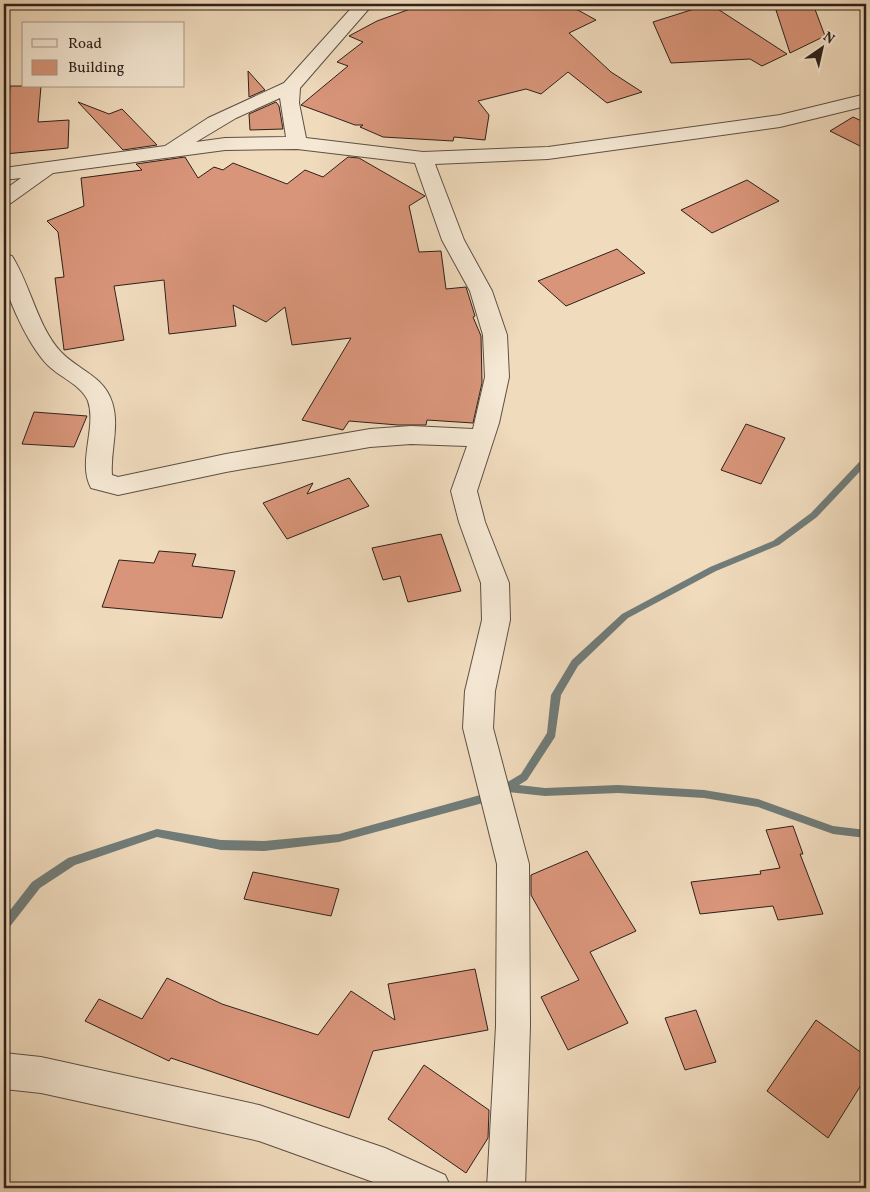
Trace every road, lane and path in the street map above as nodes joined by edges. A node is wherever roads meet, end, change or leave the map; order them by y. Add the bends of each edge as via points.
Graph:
1 (364, 4) edge
2 (292, 87) junction
3 (866, 100) edge
4 (297, 143) junction
5 (170, 152) junction
6 (424, 158) junction
7 (45, 170) junction
8 (4, 174) edge
9 (4, 199) edge
10 (4, 261) edge
11 (481, 438) junction
12 (4, 1071) edge
13 (432, 1188) edge
14 (506, 1188) edge

1 - 2 street
2 - 4 street via 289,103
2 - 5 street via 206,125
3 - 6 street via 780,120 558,151
4 - 5 street via 225,144
4 - 6 street
5 - 7 street
6 - 11 street via 453,240 481,291 495,335 497,377
7 - 8 street
7 - 9 street
10 - 11 street via 39,335 54,357 81,377 99,399 105,422 98,466 100,481 118,486 370,438 411,435
11 - 14 street via 464,491 495,583 496,620 480,691 478,728 513,864 513,1026
12 - 13 street via 41,1074 259,1122 385,1167

